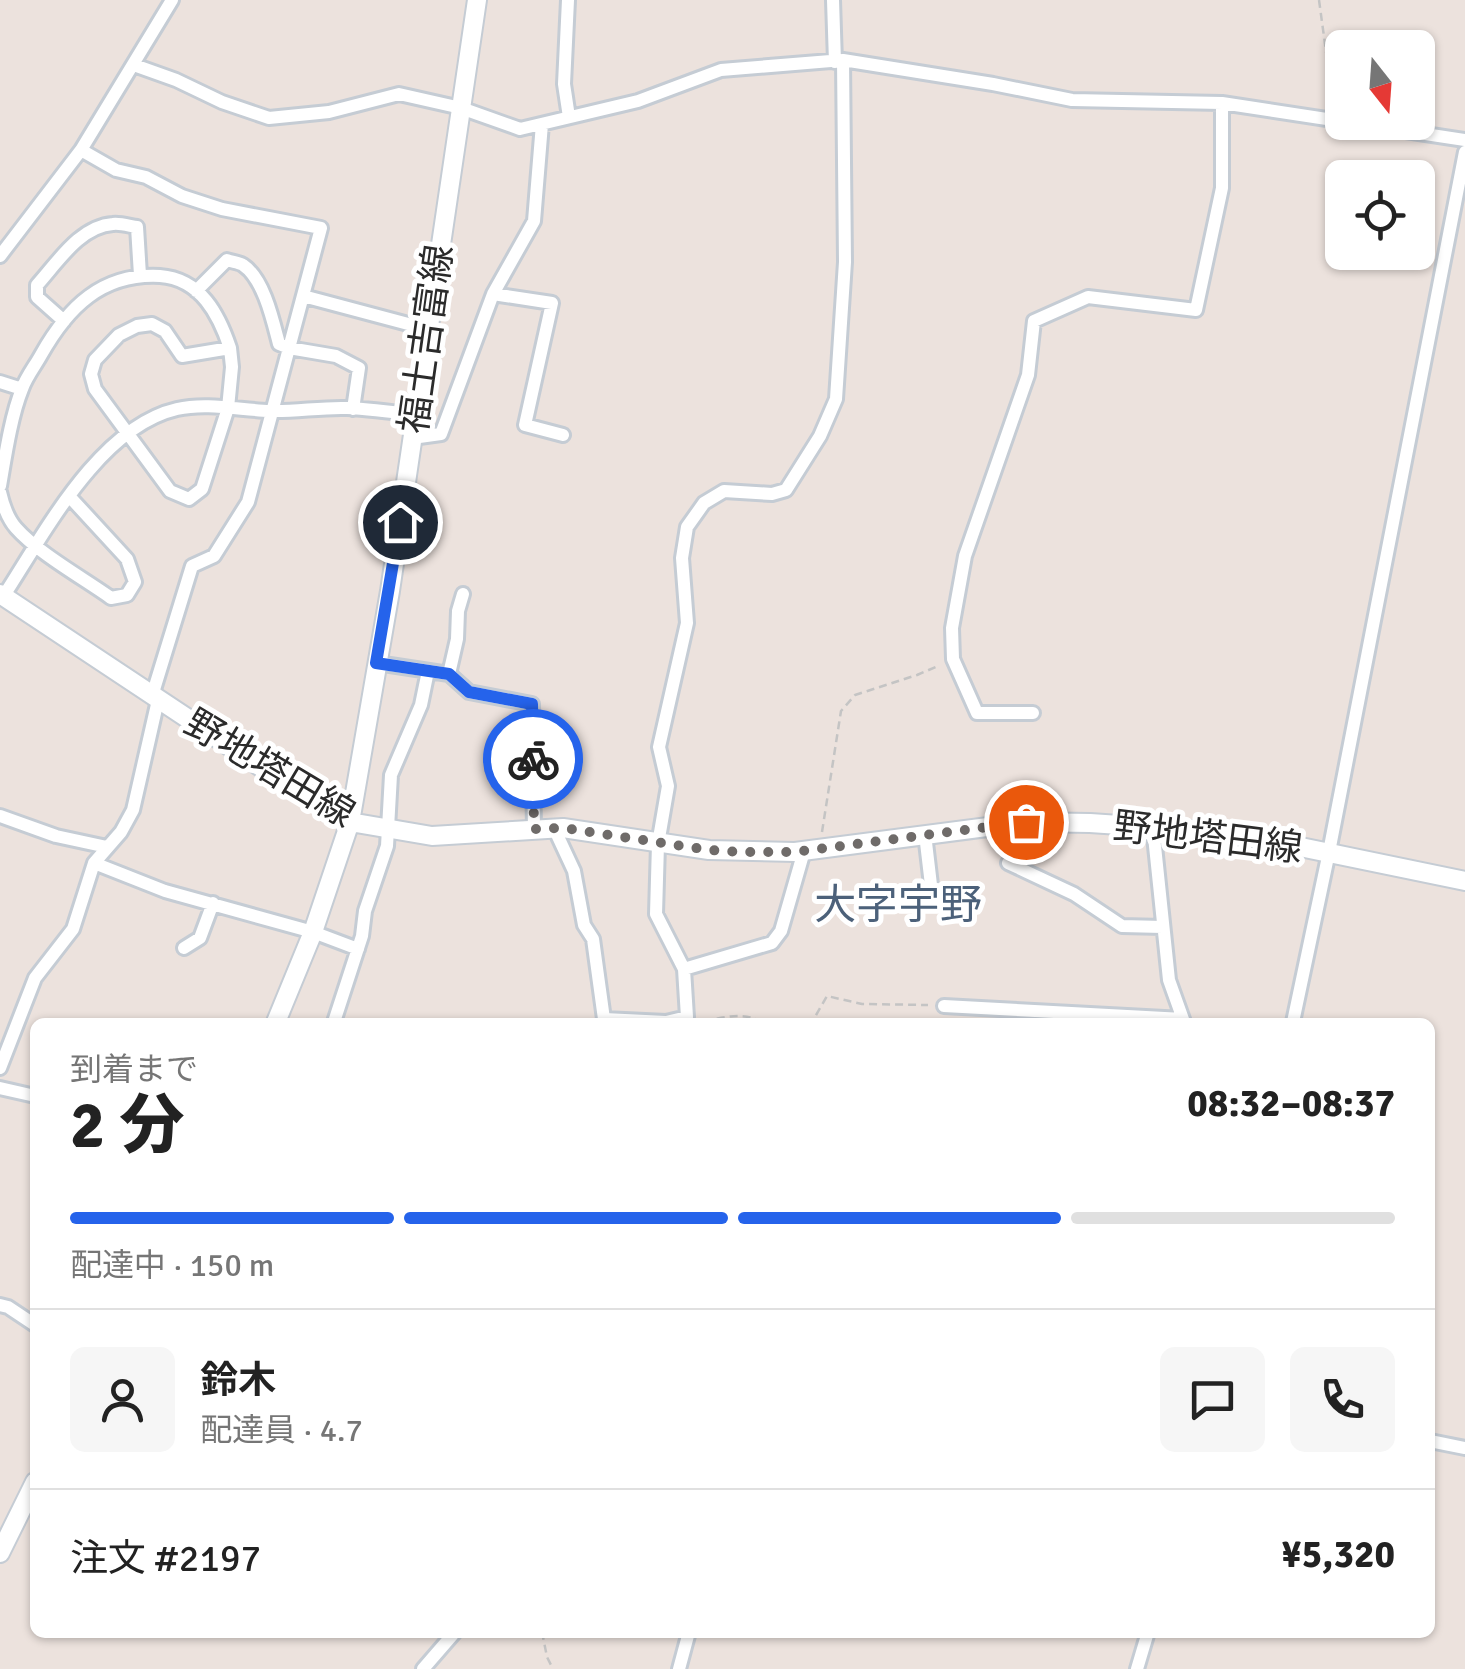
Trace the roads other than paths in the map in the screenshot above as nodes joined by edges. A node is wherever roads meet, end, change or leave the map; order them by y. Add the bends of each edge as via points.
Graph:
1 (172, 0) edge
2 (477, 0) edge
3 (568, 0) edge
4 (833, 0) edge
5 (839, 61) junction
6 (134, 65) junction
7 (1222, 103) junction
8 (461, 108) junction
9 (569, 117) junction
10 (542, 124) junction
11 (1465, 140) edge
12 (81, 150) junction
13 (1465, 152) edge
14 (0, 256) edge
15 (140, 275) junction
16 (196, 291) junction
17 (493, 294) junction
18 (303, 296) junction
19 (64, 321) junction
20 (428, 329) junction
21 (230, 348) junction
22 (290, 348) junction
23 (0, 382) edge
24 (22, 389) junction
25 (228, 408) junction
26 (353, 408) junction
27 (273, 411) junction
28 (416, 414) junction
29 (127, 434) junction
30 (563, 435) dead end
31 (412, 438) junction
32 (2, 464) edge
33 (0, 489) edge
34 (69, 496) junction
35 (36, 546) junction
36 (462, 594) dead end
37 (2, 595) edge
38 (376, 663) junction
39 (428, 671) junction
40 (449, 674) junction
41 (155, 698) junction
42 (1033, 713) dead end
43 (0, 816) edge
44 (350, 822) junction
45 (1153, 827) junction
46 (554, 828) junction
47 (534, 829) junction
48 (387, 830) junction
49 (925, 834) junction
50 (658, 844) junction
51 (107, 847) junction
52 (812, 850) junction
53 (1329, 852) junction
54 (94, 863) junction
55 (1008, 863) dead end
56 (1465, 881) edge
57 (895, 900) dead end
58 (213, 903) junction
59 (1163, 927) junction
60 (313, 932) junction
61 (184, 948) dead end
62 (358, 949) junction
63 (684, 969) junction
64 (944, 1006) road end
65 (278, 1018) edge
66 (335, 1018) edge
67 (604, 1018) edge
68 (690, 1018) edge
69 (1097, 1018) edge
70 (1183, 1018) edge
71 (1295, 1018) edge
72 (0, 1068) edge
73 (0, 1088) edge
74 (30, 1095) edge
75 (0, 1306) edge
76 (30, 1321) edge
77 (1435, 1442) edge
78 (1465, 1448) edge
79 (30, 1492) edge
80 (0, 1554) edge
81 (450, 1638) edge
82 (687, 1638) edge
83 (1146, 1638) edge
84 (423, 1669) edge
85 (679, 1669) edge
86 (1137, 1669) edge

1 - 6 street
2 - 8 main road, 福土吉富線
3 - 9 street
4 - 5 street
5 - 7 street via 1072,100
5 - 9 street via 721,70 638,101
5 - 50 street via 845,262 836,399 786,490 724,491 704,503 687,527 686,623 659,747 668,786
6 - 8 street via 269,118 399,94
6 - 12 street
7 - 11 street
7 - 42 street via 1222,188 1196,310 1088,298 1034,321 1028,376 965,556 952,628 953,659 977,713
8 - 10 street via 520,129
8 - 20 main road, 福土吉富線
9 - 10 street
10 - 17 street via 534,221
12 - 14 street
12 - 18 street via 222,209 322,228
13 - 53 street
15 - 16 street via 168,276
15 - 19 street via 79,301
15 - 19 street via 138,227 95,228 37,285 37,298
16 - 21 street via 216,312
16 - 22 street via 227,260 244,266 259,286 278,344
17 - 30 street via 552,303 525,426
17 - 31 street via 441,434
18 - 20 street
18 - 22 street
19 - 24 street
20 - 28 main road, 福土吉富線
21 - 25 street
21 - 29 street via 182,356 152,324 119,335 91,374
22 - 26 street via 336,356 359,368
22 - 27 street
23 - 24 street
24 - 32 street
25 - 27 street
25 - 29 street via 180,408
25 - 29 street via 202,489 189,499 170,491
26 - 27 street
26 - 28 street
27 - 41 street via 248,502 214,556 192,566
28 - 31 main road, 福土吉富線
29 - 34 street
31 - 38 main road, 福土吉富線
32 - 33 street
33 - 35 street via 14,527
34 - 35 street
34 - 35 street via 127,559 135,582 127,595 112,598
35 - 37 street
36 - 40 street
37 - 41 main road, 野地塔田線
38 - 39 street
38 - 44 main road, 福土吉富線
39 - 40 street
39 - 48 street via 422,705 391,775
40 - 47 street via 469,692 532,704
41 - 44 main road, 野地塔田線
41 - 51 street via 133,810
43 - 51 street
44 - 48 main road, 野地塔田線
44 - 60 main road, 福土吉富線
45 - 49 main road, 野地塔田線 via 1026,822
45 - 53 main road, 野地塔田線
45 - 59 street
46 - 47 main road, 野地塔田線
46 - 50 main road, 野地塔田線
46 - 67 street via 593,939
47 - 48 main road, 野地塔田線 via 432,836
48 - 62 street
49 - 52 main road, 野地塔田線
49 - 57 street via 932,898
50 - 52 main road, 野地塔田線
50 - 63 street via 656,914
51 - 54 street
52 - 63 street via 772,943
53 - 56 main road, 野地塔田線
53 - 71 street
54 - 58 street
54 - 72 street via 73,929 35,978
55 - 59 street via 1122,926
58 - 60 street
58 - 61 street via 200,938
59 - 70 street via 1169,980
60 - 62 street
60 - 65 main road, 福土吉富線
62 - 66 street
63 - 68 street
64 - 69 street
73 - 74 street
75 - 76 street
77 - 78 street
79 - 80 main road
81 - 84 street
82 - 85 street
83 - 86 street

